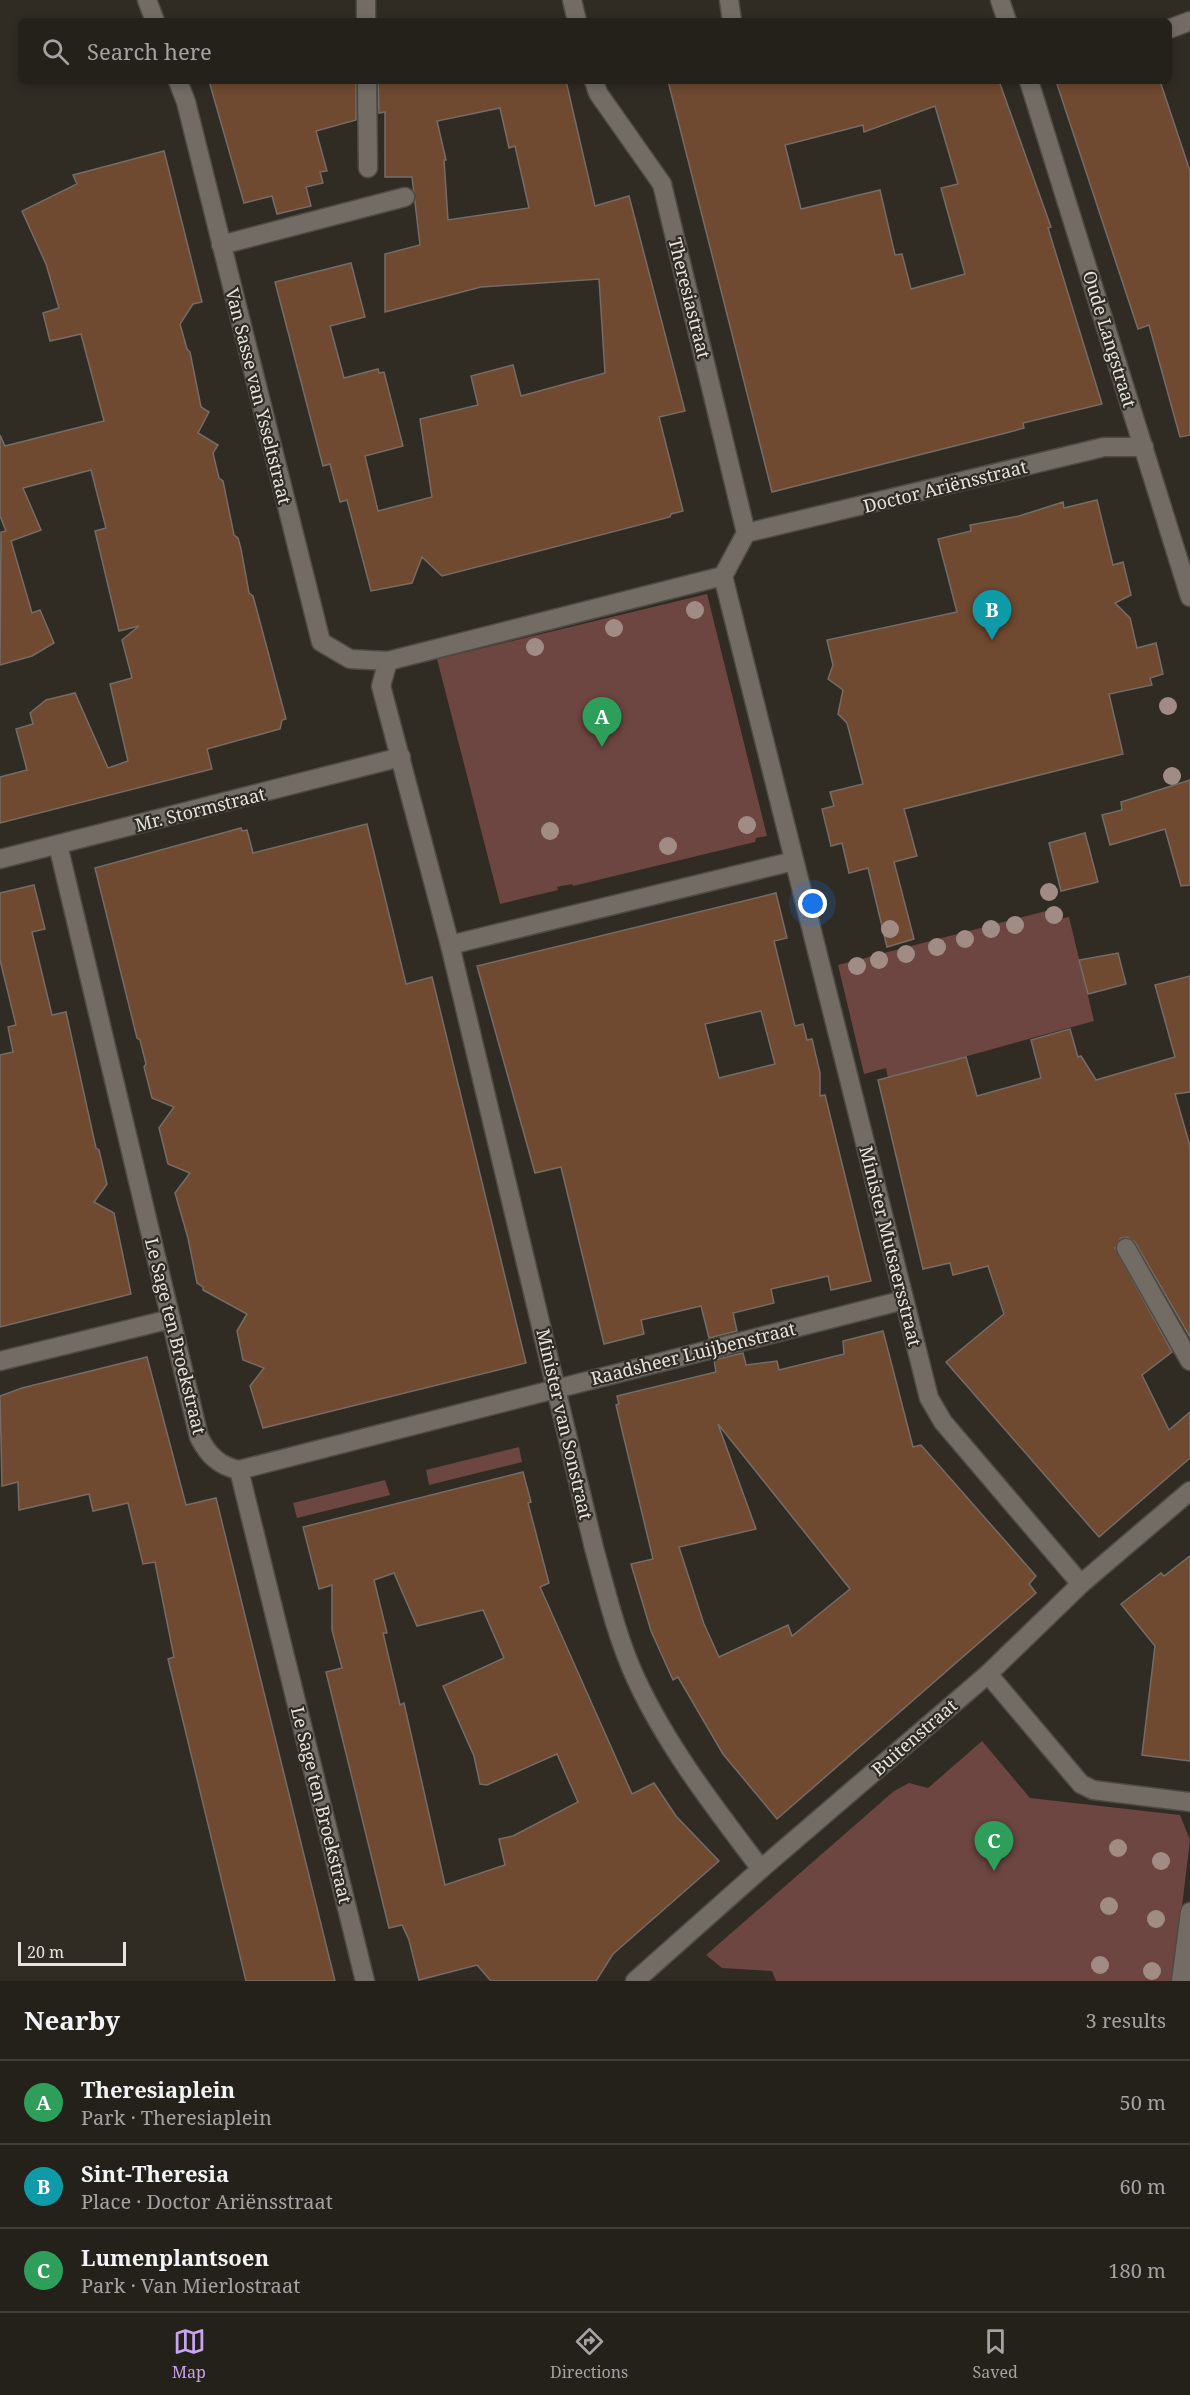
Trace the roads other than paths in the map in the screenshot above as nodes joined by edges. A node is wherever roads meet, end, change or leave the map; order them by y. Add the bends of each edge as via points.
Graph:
1 (147, 0) edge
2 (366, 0) edge
3 (572, 0) edge
4 (729, 0) edge
5 (1000, 0) edge
6 (154, 18) edge
7 (366, 18) edge
8 (577, 18) edge
9 (732, 18) edge
10 (1006, 18) edge
11 (1190, 21) edge
12 (1172, 27) edge
13 (179, 84) edge
14 (367, 84) edge
15 (595, 84) edge
16 (1030, 84) edge
17 (368, 168) dead end
18 (405, 197) dead end
19 (221, 245) junction
20 (1144, 447) junction
21 (746, 533) junction
22 (723, 576) junction
23 (1190, 597) edge
24 (388, 661) junction
25 (401, 757) junction
26 (58, 845) junction
27 (0, 859) edge
28 (794, 861) junction
29 (450, 945) junction
30 (1126, 1248) dead end
31 (904, 1300) junction
32 (171, 1319) junction
33 (0, 1361) edge
34 (1190, 1361) edge
35 (556, 1387) junction
36 (240, 1470) junction
37 (1190, 1491) edge
38 (1081, 1584) junction
39 (988, 1674) junction
40 (1190, 1802) edge
41 (761, 1869) junction
42 (1190, 1912) edge
43 (365, 1981) edge
44 (635, 1981) edge
45 (1181, 1981) edge

1 - 6 street
2 - 7 street
3 - 8 street
4 - 9 street
5 - 10 street
11 - 12 street
13 - 19 street, Van Sasse van Ysseltstraat
14 - 17 street
15 - 21 street, Theresiastraat via 662,184
16 - 20 street, Oude Langstraat
18 - 19 street
19 - 24 street, Van Sasse van Ysseltstraat via 321,642 350,659
20 - 21 street, Doctor Ariënsstraat via 1104,447
20 - 23 street, Oude Langstraat
21 - 22 street
22 - 24 street, Van Sasse van Ysseltstraat
22 - 28 street, Minister Mutsaersstraat
24 - 25 street, Minister van Sonstraat via 381,686
25 - 26 street, Mr. Stormstraat
25 - 29 street, Minister van Sonstraat
26 - 27 street, Mr. Stormstraat
26 - 32 street, Le Sage ten Broekstraat
28 - 29 street
28 - 31 street, Minister Mutsaersstraat
29 - 35 street, Minister van Sonstraat
30 - 34 street
31 - 35 street, Raadsheer Luijbenstraat
31 - 38 street, Minister Mutsaersstraat via 934,1410
32 - 33 street
32 - 36 street, Le Sage ten Broekstraat via 201,1442 217,1462
35 - 36 street, Raadsheer Luijbenstraat
35 - 41 street, Minister van Sonstraat via 594,1548 635,1677 681,1760
36 - 43 street, Le Sage ten Broekstraat
37 - 38 street, Buitenstraat
38 - 39 street, Buitenstraat
39 - 40 street via 1081,1784 1093,1790
39 - 41 street, Buitenstraat
41 - 44 street, Buitenstraat
42 - 45 street

